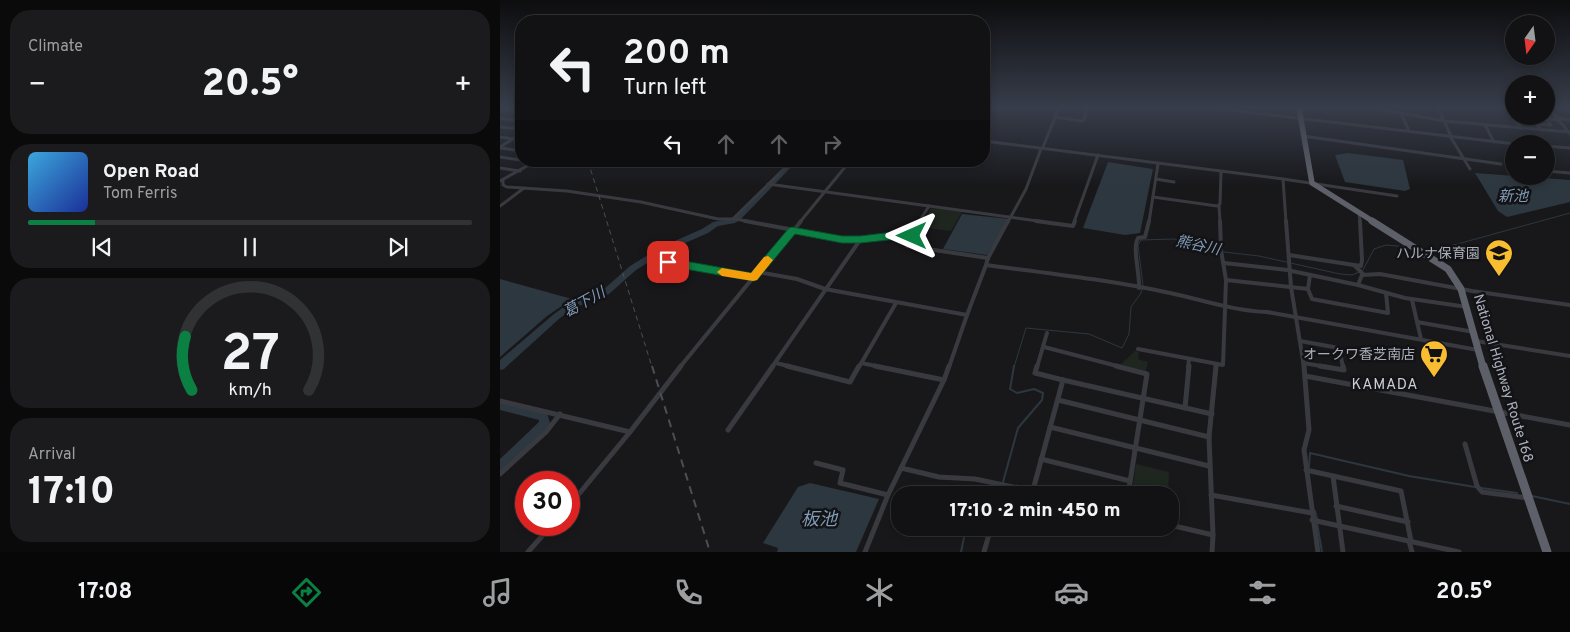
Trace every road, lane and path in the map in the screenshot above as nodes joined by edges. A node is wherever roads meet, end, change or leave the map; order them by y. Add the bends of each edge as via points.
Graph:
1 (1048, 134) edge
2 (1427, 134) edge
3 (1489, 134) edge
4 (1303, 136) joint
5 (1451, 136) junction
6 (500, 137) edge
7 (514, 139) joint
8 (990, 142) edge
9 (1494, 142) junction
10 (1505, 143) edge
11 (1555, 147) edge
12 (500, 148) edge
13 (1042, 148) junction
14 (1570, 148) edge
15 (515, 150) edge
16 (1098, 155) junction
17 (500, 157) edge
18 (1463, 158) junction
19 (515, 159) edge
20 (1158, 164) junction
21 (1501, 164) dead end
22 (527, 167) edge
23 (786, 167) edge
24 (846, 167) edge
25 (500, 168) edge
26 (1470, 170) dead end
27 (520, 171) junction
28 (1221, 172) junction
29 (1555, 172) edge
30 (1570, 174) edge
31 (1283, 179) junction
32 (1156, 180) junction
33 (502, 181) edge
34 (1174, 182) dead end
35 (1312, 183) junction
36 (768, 184) junction
37 (524, 188) junction
38 (827, 192) junction
39 (1397, 196) dead end
40 (1153, 197) junction
41 (1219, 205) junction
42 (500, 206) edge
43 (929, 206) junction
44 (1359, 213) junction
45 (1010, 216) junction
46 (733, 219) junction
47 (793, 230) junction
48 (912, 234) junction
49 (860, 240) junction
50 (1289, 254) junction
51 (988, 258) junction
52 (651, 259) dead end
53 (1224, 263) junction
54 (986, 265) junction
55 (1355, 267) junction
56 (1290, 271) junction
57 (758, 272) junction
58 (1364, 274) junction
59 (1310, 275) junction
60 (753, 278) junction
61 (1226, 280) junction
62 (1358, 285) junction
63 (1290, 287) junction
64 (1139, 288) junction
65 (1461, 288) junction
66 (825, 289) junction
67 (1308, 289) junction
68 (1386, 293) junction
69 (1412, 300) junction
70 (896, 303) junction
71 (1223, 305) junction
72 (1570, 305) edge
73 (1466, 307) junction
74 (967, 316) junction
75 (1296, 317) junction
76 (1417, 322) junction
77 (1474, 332) junction
78 (1047, 333) dead end
79 (1421, 339) junction
80 (1300, 341) junction
81 (1477, 346) junction
82 (1044, 347) junction
83 (1138, 349) dead end
84 (1570, 356) edge
85 (1189, 360) junction
86 (776, 363) junction
87 (861, 363) junction
88 (1303, 363) junction
89 (1216, 365) junction
90 (1305, 376) junction
91 (944, 380) junction
92 (1063, 380) junction
93 (1143, 399) junction
94 (1058, 400) junction
95 (500, 401) edge
96 (1185, 408) junction
97 (1498, 412) junction
98 (560, 414) junction
99 (1212, 414) junction
100 (1140, 420) junction
101 (1570, 425) edge
102 (1050, 427) junction
103 (728, 430) dead end
104 (630, 432) junction
105 (1209, 436) junction
106 (1465, 444) dead end
107 (1136, 448) junction
108 (1041, 459) junction
109 (816, 463) dead end
110 (1209, 466) junction
111 (901, 468) junction
112 (1306, 470) junction
113 (500, 474) edge
114 (1333, 476) junction
115 (1130, 481) junction
116 (1006, 486) edge
117 (1033, 486) edge
118 (1129, 486) edge
119 (580, 493) edge
120 (888, 495) junction
121 (1211, 495) junction
122 (1528, 498) junction
123 (1336, 506) junction
124 (1312, 516) junction
125 (1408, 522) junction
126 (1339, 527) junction
127 (1179, 528) edge
128 (1213, 535) junction
129 (542, 536) edge
130 (989, 536) edge
131 (1410, 541) junction
132 (528, 552) edge
133 (865, 552) edge
134 (984, 552) edge
135 (1212, 552) edge
136 (1318, 552) edge
137 (1342, 552) edge
138 (1412, 552) edge
139 (1459, 552) edge
140 (1547, 552) edge

1 - 13 street
2 - 5 street
3 - 9 street
4 - 18 street
4 - 35 highway
5 - 9 street
5 - 18 street
6 - 7 street
7 - 12 street
8 - 13 street
9 - 10 street
11 - 14 street
12 - 15 street
13 - 16 street
13 - 45 street via 1026,189
16 - 20 street
16 - 45 street via 1073,226
17 - 19 street
18 - 21 street
18 - 26 street
20 - 28 street
20 - 32 street
22 - 27 street
23 - 36 street
24 - 38 street
25 - 27 street
27 - 33 street
28 - 31 street
28 - 41 street
29 - 30 street
31 - 35 street
31 - 50 street
32 - 34 street
32 - 40 street
33 - 37 street via 503,185
35 - 39 street
35 - 44 highway, National Highway Route 168
36 - 38 street
36 - 46 street
37 - 42 street
37 - 46 street via 567,191
38 - 43 street
38 - 47 street
40 - 41 street
40 - 64 street via 1145,237 1138,238 1135,243
41 - 53 street
43 - 45 street
43 - 48 street
44 - 55 street via 1362,260 1361,266
44 - 65 highway, National Highway Route 168 via 1448,269
45 - 51 street
46 - 47 street
47 - 49 street
47 - 57 street
48 - 49 street
48 - 51 street via 907,246
49 - 66 street
50 - 55 street
50 - 56 street
51 - 54 street
52 - 60 street
53 - 56 street
53 - 61 street
54 - 64 street
54 - 74 street
55 - 58 street
56 - 59 street
56 - 63 street
57 - 60 street
57 - 66 street via 797,279
58 - 62 street
58 - 65 street
59 - 62 street
59 - 67 street
60 - 104 street
61 - 63 street
61 - 71 street
62 - 68 street
63 - 67 street
63 - 75 street
64 - 71 street
65 - 72 street
65 - 73 highway, National Highway Route 168
66 - 70 street
66 - 86 street
67 - 68 street via 1312,299 1388,313
68 - 69 street
69 - 73 street
69 - 76 street
70 - 74 street
70 - 87 street
71 - 75 street via 1243,311
71 - 89 street via 1226,348 1223,364
73 - 77 highway, National Highway Route 168
74 - 91 street
75 - 79 street
75 - 80 street
76 - 77 street
76 - 79 street
77 - 81 highway, National Highway Route 168
78 - 82 street
79 - 81 street
80 - 88 street
80 - 88 street via 1340,348 1344,370
81 - 84 street
81 - 97 highway, National Highway Route 168
82 - 92 street via 1036,373
82 - 93 street via 1148,374
83 - 85 street
85 - 89 street
85 - 96 street
86 - 87 street via 850,382
86 - 103 street
87 - 91 street
88 - 90 street
89 - 99 street
90 - 97 street
90 - 112 street via 1309,430 1304,450
91 - 111 street
92 - 93 street
92 - 94 street
93 - 96 street
93 - 100 street
94 - 100 street
94 - 102 street
95 - 98 street
96 - 99 street
97 - 101 street
97 - 122 highway, National Highway Route 168
98 - 104 street
98 - 113 street via 546,432
99 - 105 street
100 - 105 street
100 - 107 street
102 - 107 street
102 - 108 street
104 - 119 street
105 - 110 street
106 - 122 street via 1482,492
107 - 110 street
107 - 115 street
108 - 115 street
108 - 117 street
109 - 120 street via 843,470 840,483
110 - 121 street
111 - 116 street
111 - 120 street
112 - 114 street
112 - 124 street
114 - 123 street
114 - 125 street via 1402,491
115 - 118 street
120 - 133 street
121 - 124 street
121 - 128 street
122 - 140 highway, National Highway Route 168
123 - 125 street
123 - 126 street
124 - 126 street
124 - 136 street
125 - 131 street
126 - 131 street
126 - 137 street
127 - 128 street
128 - 135 street
129 - 132 street
130 - 134 street
131 - 138 street
131 - 139 street

